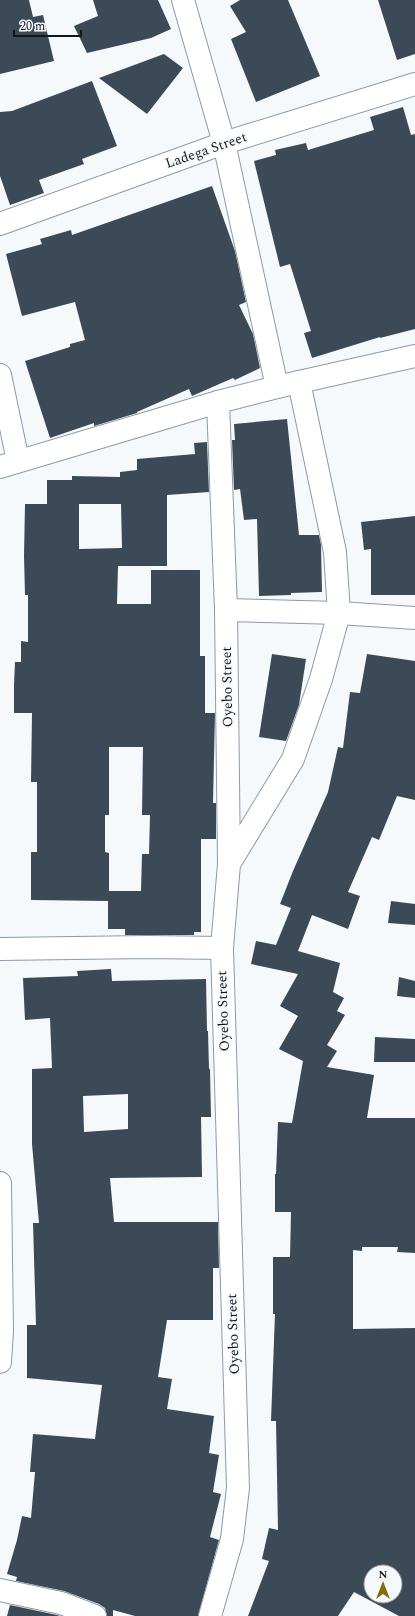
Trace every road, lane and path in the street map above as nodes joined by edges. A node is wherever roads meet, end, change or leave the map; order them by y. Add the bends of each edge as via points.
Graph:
1 (183, 0) edge
2 (415, 84) edge
3 (224, 143) junction
4 (0, 224) edge
5 (415, 356) edge
6 (0, 375) edge
7 (298, 382) junction
8 (277, 387) junction
9 (218, 402) junction
10 (9, 464) edge
11 (226, 610) junction
12 (339, 613) junction
13 (415, 618) edge
14 (229, 864) junction
15 (222, 948) junction
16 (0, 950) edge
17 (0, 1183) edge
18 (0, 1362) edge
19 (0, 1590) edge
20 (95, 1616) edge
21 (210, 1616) edge

1 - 3 street
2 - 3 street, Ladega Street
3 - 4 street, Ladega Street
3 - 8 street
5 - 7 street
6 - 10 street
7 - 8 street
7 - 12 street via 335,552
8 - 9 street
9 - 10 street
9 - 11 street, Oyebo Street
11 - 12 street
11 - 14 street, Oyebo Street
12 - 13 street
12 - 14 street via 321,679 293,759
14 - 15 street, Oyebo Street
15 - 16 street
15 - 21 street, Oyebo Street via 238,1488 232,1539
17 - 18 street
19 - 20 street via 61,1603

